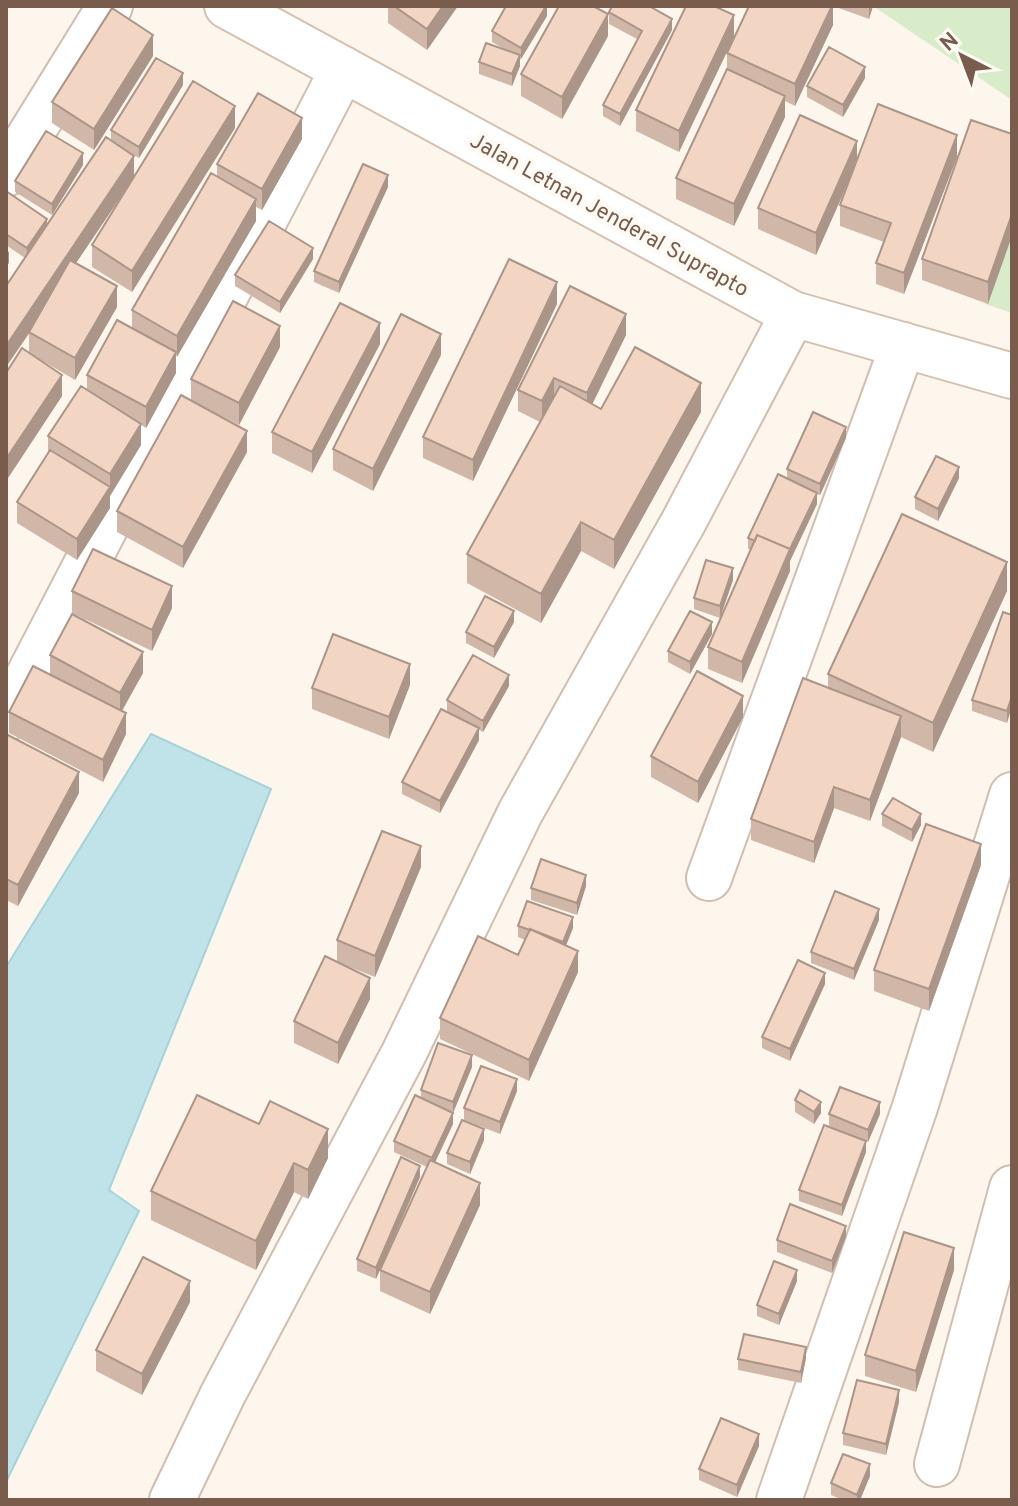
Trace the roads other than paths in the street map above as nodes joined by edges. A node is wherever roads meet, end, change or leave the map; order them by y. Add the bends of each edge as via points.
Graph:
1 (110, 6) edge
2 (227, 6) edge
3 (343, 69) junction
4 (6, 174) edge
5 (793, 314) junction
6 (903, 345) junction
7 (1012, 376) edge
8 (6, 719) edge
9 (1012, 795) edge
10 (709, 878) dead end
11 (1012, 1188) edge
12 (937, 1464) dead end
13 (172, 1500) edge
14 (779, 1500) edge

1 - 4 street
2 - 3 street, Jalan Letnan Jenderal Suprapto
3 - 5 street, Jalan Letnan Jenderal Suprapto
3 - 8 street
5 - 6 street, Jalan Letnan Jenderal Suprapto
5 - 13 street via 520,813 404,1053
6 - 7 street, Jalan Letnan Jenderal Suprapto
6 - 10 street
9 - 14 street via 915,1107
11 - 12 street

